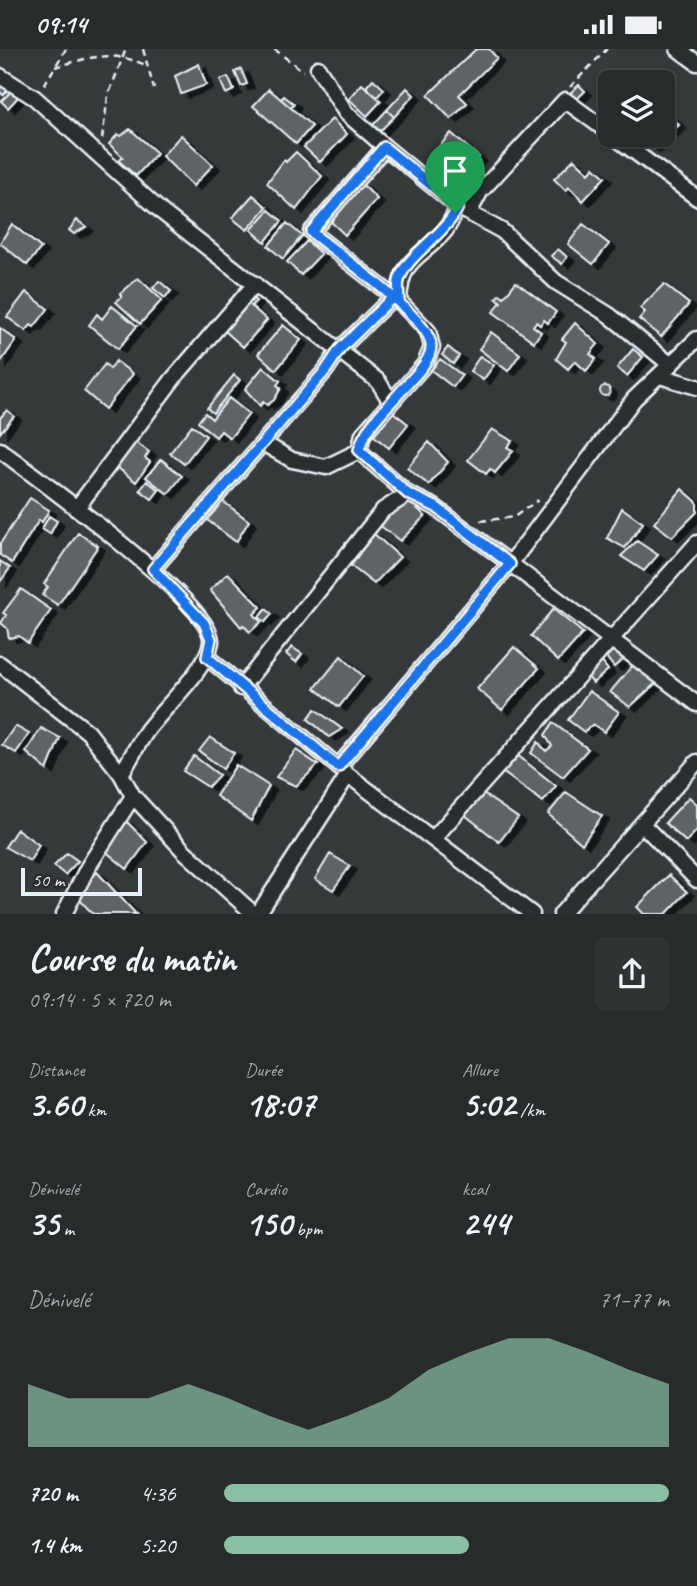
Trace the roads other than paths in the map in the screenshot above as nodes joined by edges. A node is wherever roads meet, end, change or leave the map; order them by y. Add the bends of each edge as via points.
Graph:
1 (678, 49) edge
2 (697, 63) edge
3 (322, 74) road end
4 (0, 76) edge
5 (598, 124) edge
6 (384, 147) junction
7 (628, 147) edge
8 (697, 198) edge
9 (464, 209) junction
10 (255, 284) junction
11 (396, 299) junction
12 (697, 339) edge
13 (340, 349) junction
14 (671, 365) junction
15 (660, 376) junction
16 (697, 387) edge
17 (391, 402) junction
18 (262, 443) junction
19 (0, 450) edge
20 (359, 450) junction
21 (408, 494) junction
22 (76, 509) junction
23 (697, 543) edge
24 (510, 564) junction
25 (153, 569) junction
26 (611, 641) junction
27 (207, 657) junction
28 (0, 664) edge
29 (241, 688) junction
30 (697, 703) edge
31 (697, 762) edge
32 (343, 771) junction
33 (121, 774) junction
34 (134, 796) junction
35 (642, 824) junction
36 (433, 839) junction
37 (697, 880) edge
38 (64, 914) edge
39 (256, 914) edge
40 (533, 914) edge
41 (561, 914) edge

1 - 2 street
3 - 6 street via 346,113
4 - 10 street via 35,98 163,213
5 - 9 street via 565,100
6 - 9 street
6 - 11 street via 311,232
7 - 8 street
9 - 11 street via 412,259 400,278
9 - 14 street via 502,231 556,282 609,315
10 - 13 street
10 - 22 street via 173,379
11 - 13 street
11 - 17 street via 428,331 432,347 425,364
12 - 14 street
13 - 17 street via 377,381
13 - 18 street
14 - 15 street
15 - 16 street
15 - 24 street via 634,399
17 - 20 street via 363,435
18 - 20 street via 292,460 326,467
18 - 25 street
19 - 22 street
20 - 21 street
21 - 24 street via 436,507
21 - 29 street via 383,510
22 - 25 street
23 - 26 street
24 - 26 street
24 - 32 street
25 - 27 street via 204,623 211,639
26 - 30 street
26 - 36 street
27 - 29 street
27 - 33 street via 146,732
28 - 33 street via 88,732
29 - 32 street
31 - 35 street
32 - 36 street
32 - 39 street
33 - 34 street
34 - 38 street
34 - 39 street via 184,851
35 - 37 street
35 - 41 street
36 - 40 street

